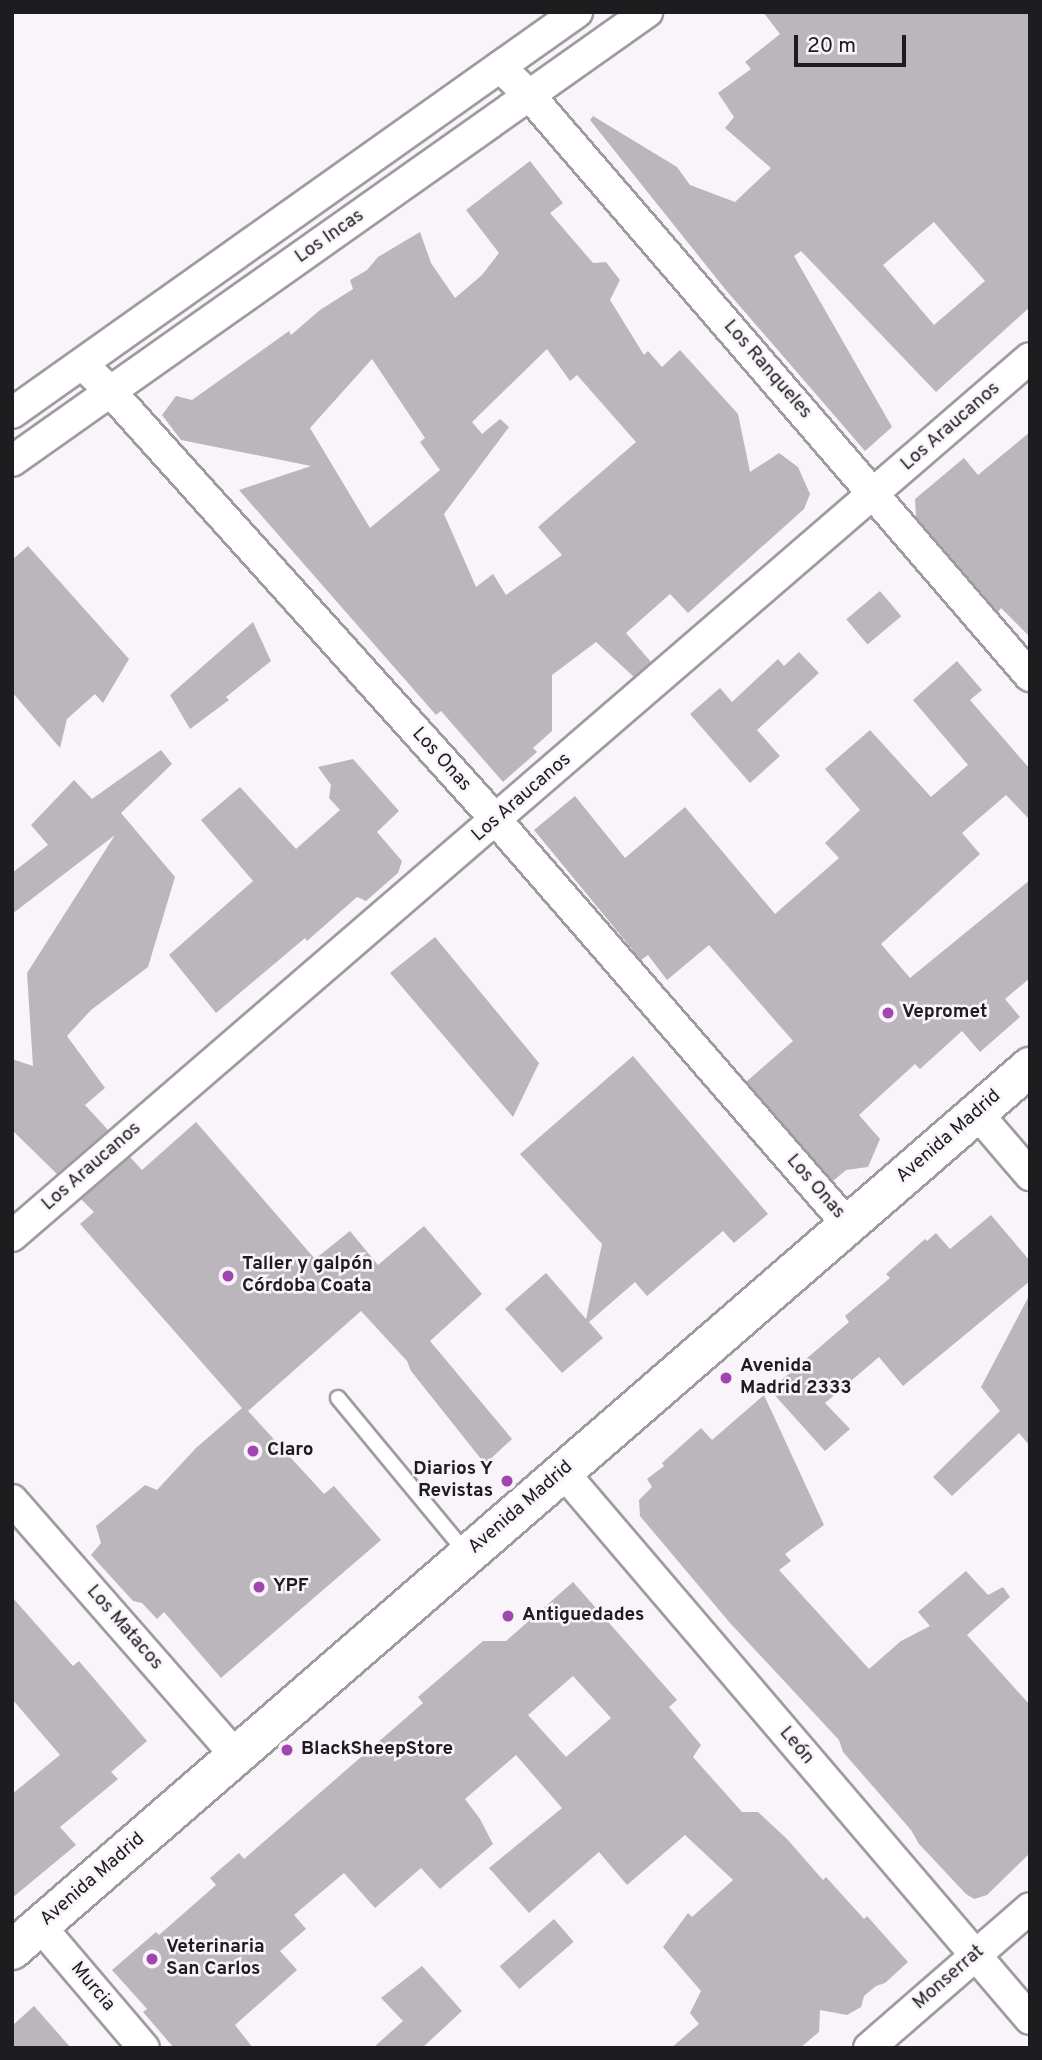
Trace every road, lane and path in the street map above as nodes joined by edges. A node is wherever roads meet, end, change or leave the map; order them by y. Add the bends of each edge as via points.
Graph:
1 (577, 12) edge
2 (648, 12) edge
3 (500, 67) junction
4 (530, 96) junction
5 (1030, 358) edge
6 (83, 365) junction
7 (111, 391) junction
8 (12, 413) edge
9 (12, 461) edge
10 (875, 494) junction
11 (1030, 676) edge
12 (496, 820) junction
13 (1030, 1067) edge
14 (977, 1113) junction
15 (1030, 1175) edge
16 (848, 1225) junction
17 (12, 1236) edge
18 (338, 1398) dead end
19 (562, 1472) junction
20 (12, 1500) edge
21 (468, 1555) junction
22 (236, 1756) junction
23 (1030, 1908) edge
24 (26, 1938) edge
25 (975, 1955) junction
26 (1030, 2020) edge
27 (144, 2048) edge
28 (869, 2048) edge

1 - 3 street, Los Incas
2 - 4 street, Los Incas
3 - 4 street, Los Ranqueles
3 - 6 street, Los Incas
4 - 7 street, Los Incas
4 - 10 street, Los Ranqueles
5 - 10 street, Los Araucanos
6 - 7 street, Los Onas
6 - 8 street, Los Incas
7 - 9 street, Los Incas
7 - 12 street, Los Onas
10 - 11 street, Los Ranqueles
10 - 12 street, Los Araucanos
12 - 16 street, Los Onas
12 - 17 street, Los Araucanos
13 - 14 main road, Avenida Madrid
14 - 15 street
14 - 16 main road, Avenida Madrid
16 - 19 main road, Avenida Madrid
18 - 21 lane
19 - 21 main road, Avenida Madrid
19 - 25 street, León
20 - 22 street, Los Matacos
21 - 22 main road, Avenida Madrid
22 - 24 main road, Avenida Madrid
23 - 25 street, Monserrat
24 - 27 street, Murcia
25 - 26 street, León
25 - 28 street, Monserrat

